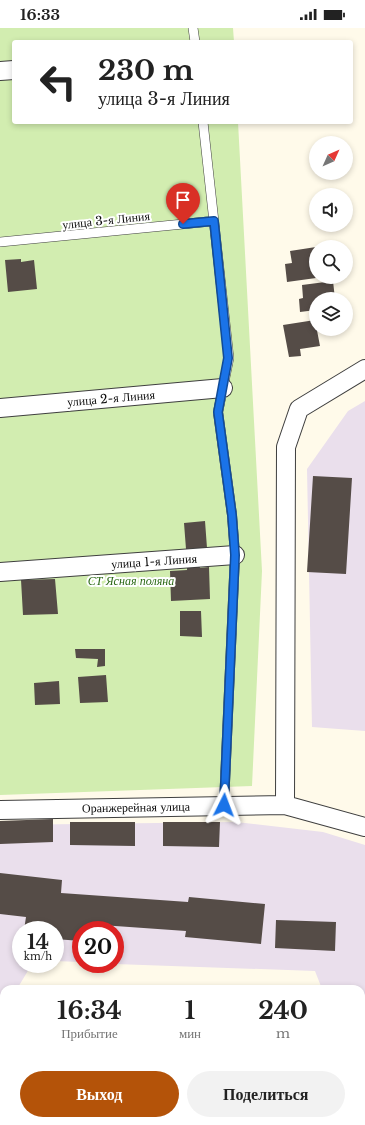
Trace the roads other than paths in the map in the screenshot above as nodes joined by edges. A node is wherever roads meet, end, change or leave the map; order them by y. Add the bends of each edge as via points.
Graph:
1 (193, 28) edge
2 (195, 40) edge
3 (12, 70) edge
4 (0, 71) edge
5 (203, 124) edge
6 (214, 221) junction
7 (0, 242) edge
8 (365, 369) edge
9 (223, 388) junction
10 (0, 408) edge
11 (235, 555) junction
12 (0, 572) edge
13 (224, 805) junction
14 (285, 805) junction
15 (0, 810) edge
16 (365, 827) edge

1 - 2 lane
3 - 4 street
5 - 6 lane
6 - 7 lane, улица 3-я Линия
6 - 9 lane via 228,358
8 - 14 street via 299,409 286,447
9 - 10 street, улица 2-я Линия
9 - 11 lane via 218,412
11 - 12 street, улица 1-я Линия
11 - 13 lane
13 - 14 street, Оранжерейная улица
13 - 15 street, Оранжерейная улица
14 - 16 street, Оранжерейная улица

